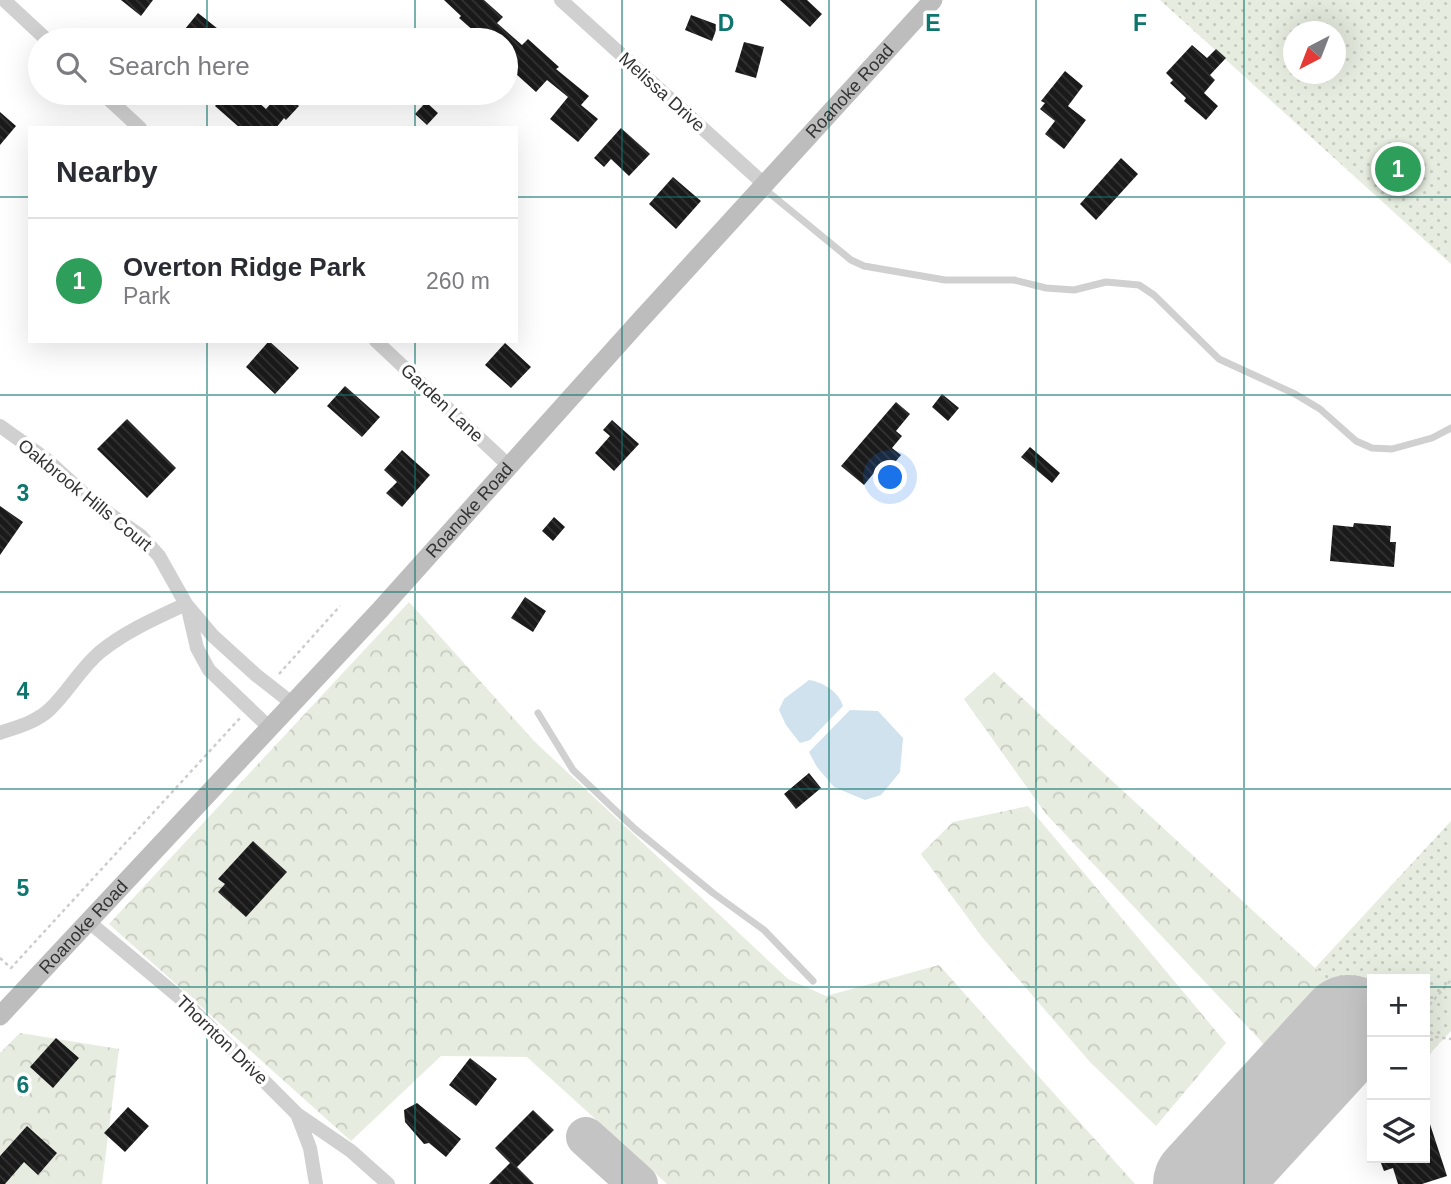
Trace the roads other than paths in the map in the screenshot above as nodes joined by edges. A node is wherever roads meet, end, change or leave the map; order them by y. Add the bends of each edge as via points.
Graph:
1 (5, 0) edge
2 (561, 0) edge
3 (933, 0) edge
4 (34, 28) edge
5 (115, 105) edge
6 (138, 126) edge
7 (762, 186) junction
8 (378, 343) edge
9 (0, 426) edge
10 (1451, 428) edge
11 (508, 466) junction
12 (186, 604) junction
13 (293, 704) junction
14 (538, 713) dead end
15 (271, 729) junction
16 (0, 733) edge
17 (89, 922) junction
18 (813, 981) dead end
19 (3, 1008) edge
20 (297, 1114) junction
21 (316, 1184) edge
22 (388, 1184) edge

1 - 4 street
2 - 7 street, Melissa Drive
3 - 7 street, Roanoke Road
5 - 6 street
7 - 10 lane via 864,266 946,280 1014,280 1074,290 1106,282 1139,285 1219,359 1296,394 1371,448 1392,449
7 - 11 street, Roanoke Road
8 - 11 street, Garden Lane
9 - 12 street, Oakbrook Hills Court via 141,536 159,556
11 - 13 street, Roanoke Road
12 - 13 street, Oakbrook Hills Court via 214,636
12 - 15 street, Oakbrook Hills Court via 197,649 209,670
12 - 16 street via 112,643 81,670 48,712
13 - 15 street, Roanoke Road
14 - 18 lane via 573,770 635,829 764,930
15 - 17 street, Roanoke Road
17 - 19 street, Roanoke Road
17 - 20 street, Thornton Drive via 186,1003
20 - 21 street, Thornton Drive via 310,1148
20 - 22 street via 351,1151

